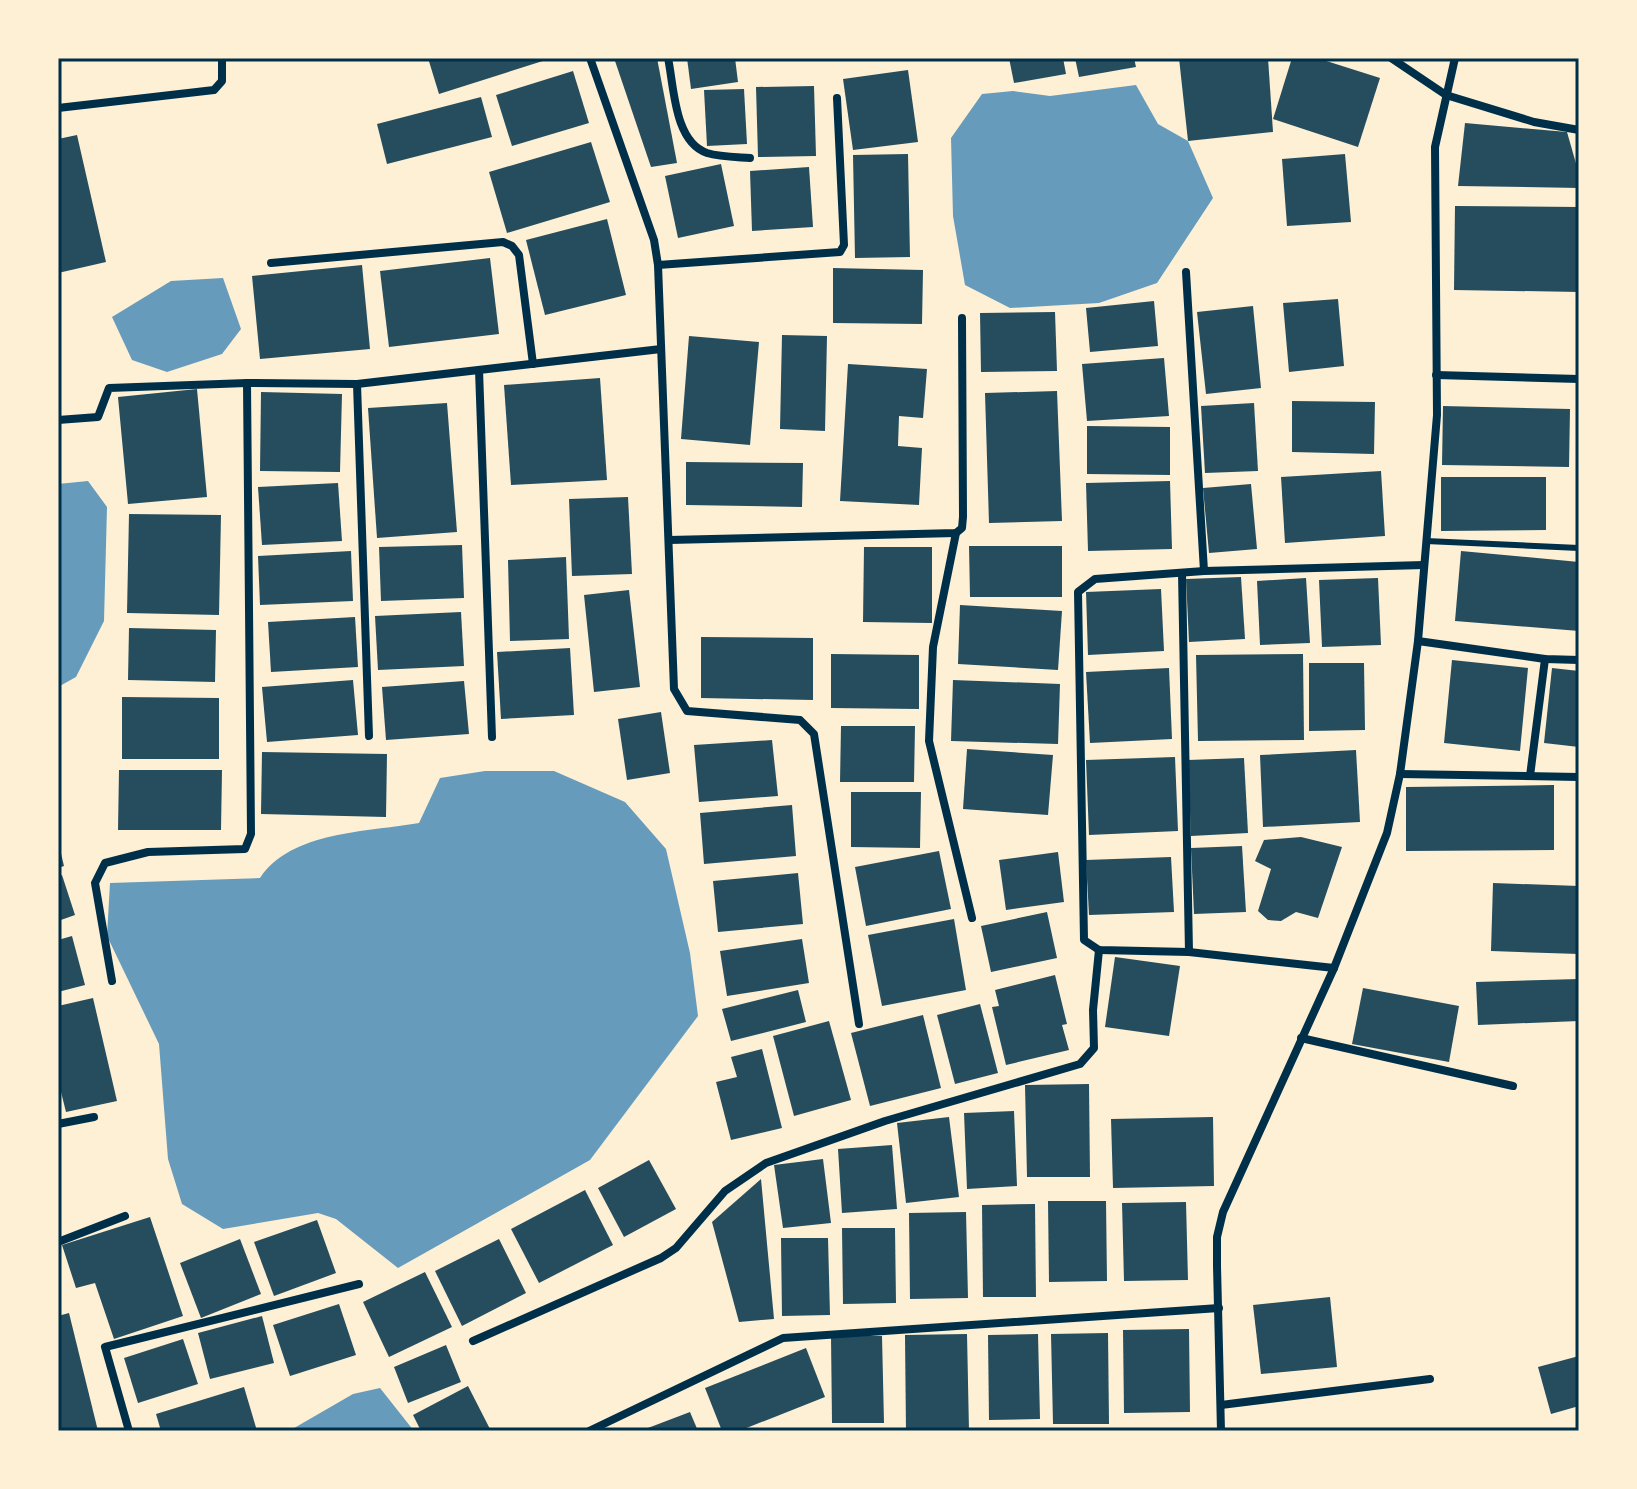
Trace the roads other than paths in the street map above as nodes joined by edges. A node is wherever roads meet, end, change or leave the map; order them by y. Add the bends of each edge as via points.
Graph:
1 (222, 58) edge
2 (590, 58) edge
3 (668, 58) edge
4 (1391, 58) edge
5 (1455, 58) edge
6 (1446, 95) junction
7 (837, 98) dead end
8 (58, 108) edge
9 (1579, 130) edge
10 (750, 158) dead end
11 (271, 263) dead end
12 (658, 265) junction
13 (1186, 272) dead end
14 (962, 318) dead end
15 (661, 349) junction
16 (533, 364) junction
17 (479, 370) junction
18 (1436, 375) junction
19 (1579, 379) edge
20 (247, 383) junction
21 (357, 384) junction
22 (58, 420) edge
23 (956, 533) junction
24 (669, 540) junction
25 (1426, 541) junction
26 (1579, 548) edge
27 (1424, 565) junction
28 (1204, 571) junction
29 (1182, 573) junction
30 (1418, 641) junction
31 (1545, 659) junction
32 (1579, 660) edge
33 (369, 736) dead end
34 (492, 737) dead end
35 (1400, 774) junction
36 (1530, 776) junction
37 (1579, 777) edge
38 (972, 918) dead end
39 (1099, 950) junction
40 (1189, 952) junction
41 (1334, 968) junction
42 (112, 981) dead end
43 (859, 1024) dead end
44 (1301, 1038) junction
45 (1513, 1086) dead end
46 (94, 1117) dead end
47 (58, 1124) edge
48 (125, 1216) dead end
49 (58, 1242) edge
50 (359, 1284) dead end
51 (1219, 1308) junction
52 (473, 1341) dead end
53 (1430, 1379) dead end
54 (1221, 1405) junction
55 (129, 1431) edge
56 (589, 1431) edge
57 (1221, 1431) edge

1 - 8 street via 222,81 214,90
2 - 12 street via 654,240
3 - 10 street via 689,140 709,154
4 - 6 street
5 - 6 street
6 - 9 street
6 - 18 street via 1435,147
7 - 12 street via 844,245 840,252
11 - 16 street via 503,242 519,255
12 - 15 street
13 - 28 street
14 - 23 street via 963,517
15 - 16 street
15 - 24 street
16 - 17 street
17 - 21 street
17 - 34 street
18 - 19 street
18 - 25 street
20 - 21 street
20 - 22 street via 109,388 98,417
20 - 42 street via 251,834 245,849 148,852 105,863 95,883
21 - 33 street
23 - 24 street
23 - 38 street via 933,647 929,741
24 - 43 street via 674,689 687,711 800,720 814,734
25 - 26 lane
25 - 27 street
27 - 28 street
27 - 30 street
28 - 29 street
29 - 39 street via 1095,579 1078,592 1082,910 1084,940
29 - 40 street
30 - 31 street
30 - 35 street
31 - 32 street
31 - 36 street
35 - 36 street
35 - 41 street via 1387,833
36 - 37 street
39 - 40 street
39 - 52 street via 1094,1048 1080,1064 885,1121 766,1163 725,1191 661,1258
40 - 41 street
41 - 44 street
44 - 45 street
44 - 51 street via 1223,1212 1217,1237
46 - 47 street
48 - 49 street
50 - 55 street via 105,1347
51 - 54 street
51 - 56 street via 783,1338
53 - 54 street
54 - 57 street

